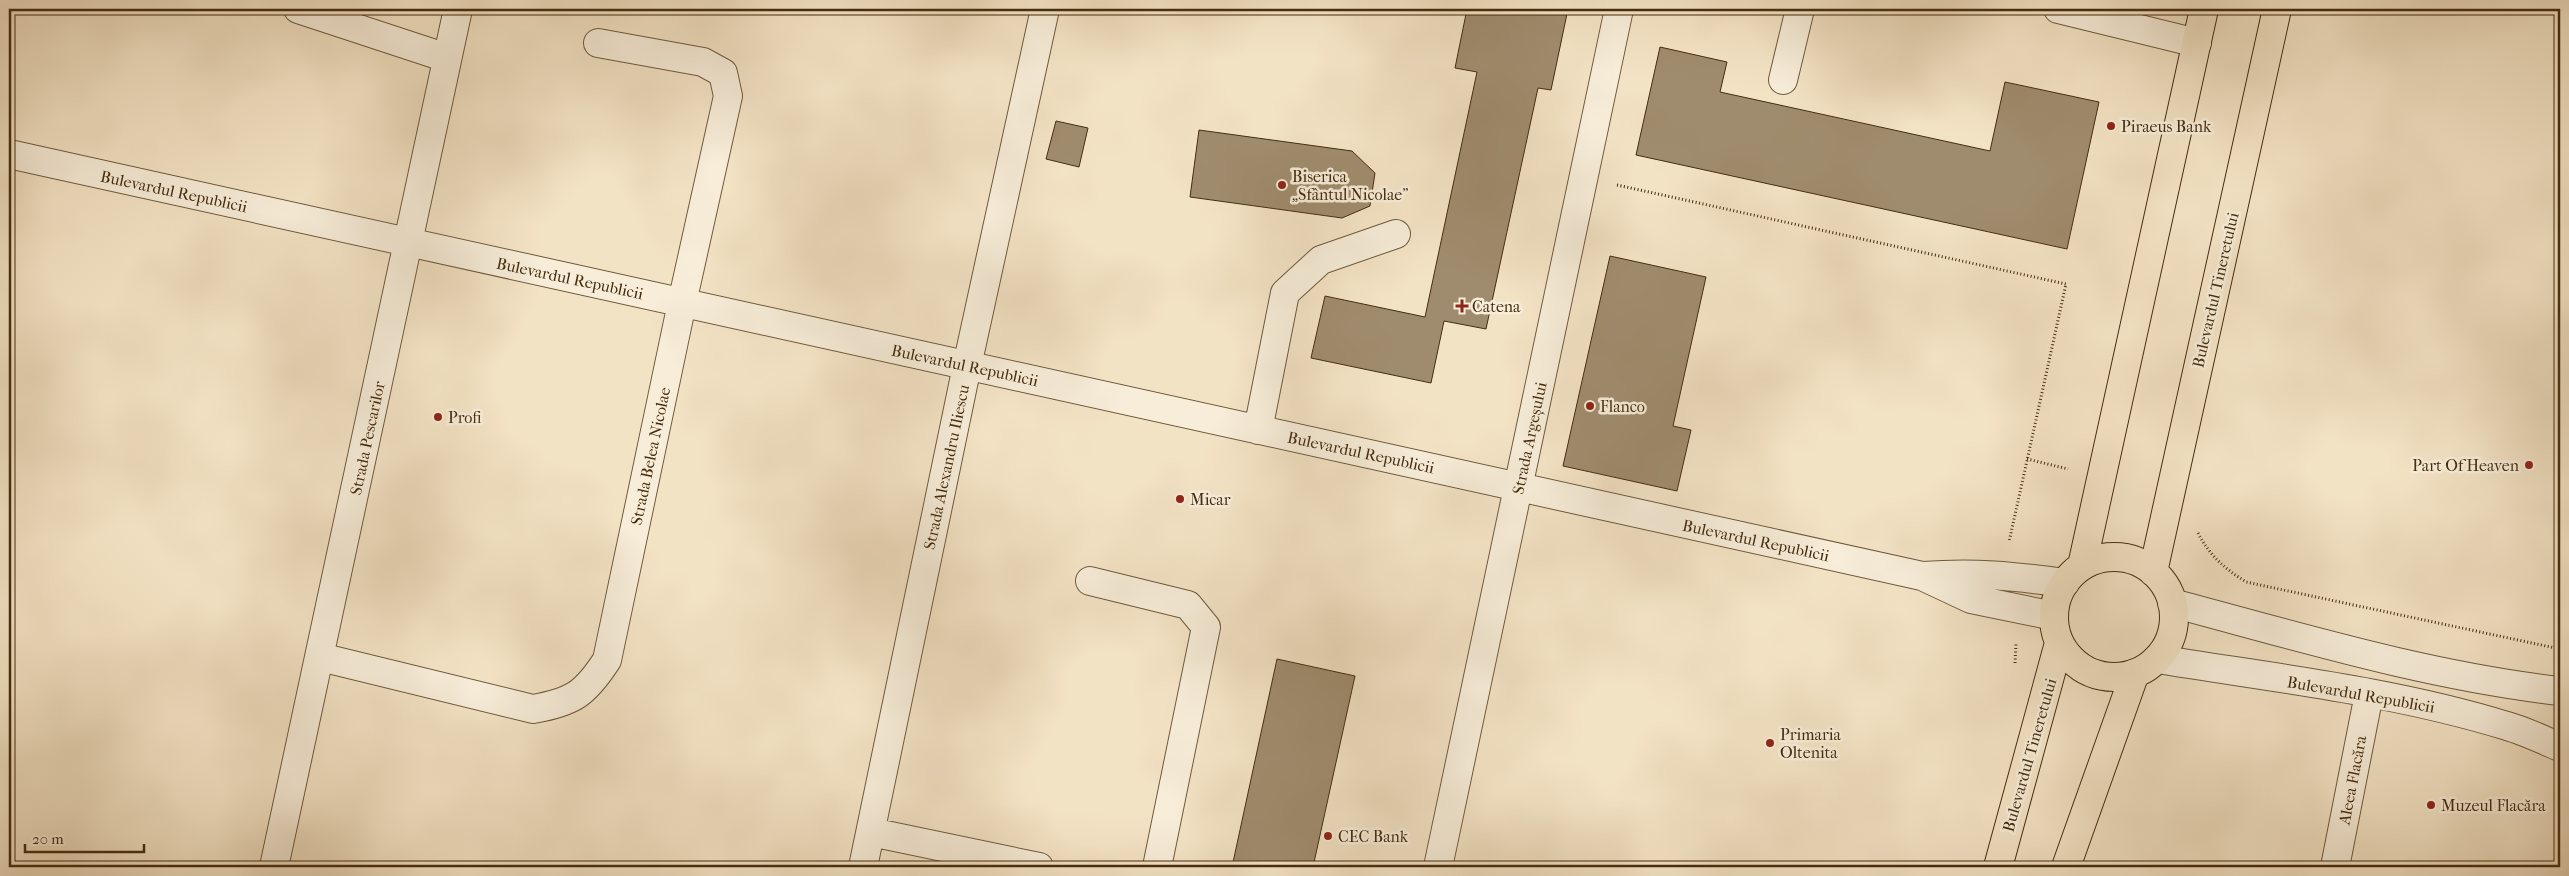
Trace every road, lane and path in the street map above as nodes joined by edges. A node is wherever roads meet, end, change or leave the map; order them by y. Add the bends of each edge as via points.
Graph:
1 (298, 9) edge
2 (458, 9) edge
3 (1045, 9) edge
4 (1619, 9) edge
5 (1800, 9) edge
6 (2058, 9) edge
7 (2204, 9) edge
8 (2278, 9) edge
9 (598, 43) dead end
10 (2196, 43) junction
11 (447, 58) junction
12 (1783, 80) dead end
13 (9, 154) edge
14 (1585, 178) junction
15 (1396, 234) dead end
16 (408, 243) junction
17 (682, 303) junction
18 (968, 366) junction
19 (1258, 430) junction
20 (1518, 487) junction
21 (2196, 528) dead end
22 (2007, 547) dead end
23 (2153, 572) junction
24 (2074, 574) junction
25 (1922, 576) junction
26 (1090, 581) dead end
27 (2172, 603) junction
28 (2054, 616) junction
29 (2015, 636) dead end
30 (2060, 643) junction
31 (2560, 649) edge
32 (320, 657) junction
33 (2157, 659) junction
34 (2015, 670) dead end
35 (2135, 673) junction
36 (2560, 691) edge
37 (2369, 694) junction
38 (2560, 747) edge
39 (871, 832) junction
40 (274, 867) edge
41 (863, 867) edge
42 (1039, 867) edge
43 (1157, 867) edge
44 (1438, 867) edge
45 (1998, 867) edge
46 (2066, 867) edge
47 (2335, 867) edge

1 - 11 street
2 - 11 street, Strada Pescarilor
3 - 18 street, Strada Alexandru Iliescu
4 - 14 street, Strada Argeșului
5 - 12 street
6 - 10 street
7 - 10 main road
8 - 23 main road, Bulevardul Tineretului
9 - 17 street, Strada Belea Nicolae via 703,62 723,73 728,96
10 - 24 main road
11 - 16 street, Strada Pescarilor
13 - 16 street, Bulevardul Republicii
14 - 20 street, Strada Argeșului
14 - 22 path via 2066,284
15 - 19 street via 1321,260 1285,293
16 - 17 street, Bulevardul Republicii
16 - 32 street, Strada Pescarilor
17 - 18 street, Bulevardul Republicii
17 - 32 street, Strada Belea Nicolae via 607,660 591,685 563,704 533,710
18 - 19 street, Bulevardul Republicii
18 - 39 street, Strada Alexandru Iliescu
19 - 20 street, Bulevardul Republicii
20 - 25 street, Bulevardul Republicii
20 - 44 street, Strada Argeșului
21 - 31 path via 2208,552 2223,568 2246,582
23 - 24 main road via 2118,557 2100,559
23 - 27 main road via 2162,580
24 - 25 street, Bulevardul Republicii
24 - 28 main road via 2057,599
25 - 28 street, Bulevardul Republicii via 1972,599
26 - 43 street via 1188,604 1206,627
27 - 33 main road via 2172,633
27 - 36 street via 2374,657
28 - 30 main road
29 - 34 path
30 - 35 main road via 2070,657 2091,672 2117,677
30 - 45 main road, Bulevardul Tineretului
32 - 40 street, Strada Pescarilor
33 - 35 main road
33 - 37 street, Bulevardul Republicii
35 - 46 main road
37 - 38 street, Bulevardul Republicii via 2509,726
37 - 47 street, Aleea Flacăra
39 - 41 street, Strada Alexandru Iliescu
39 - 42 street

